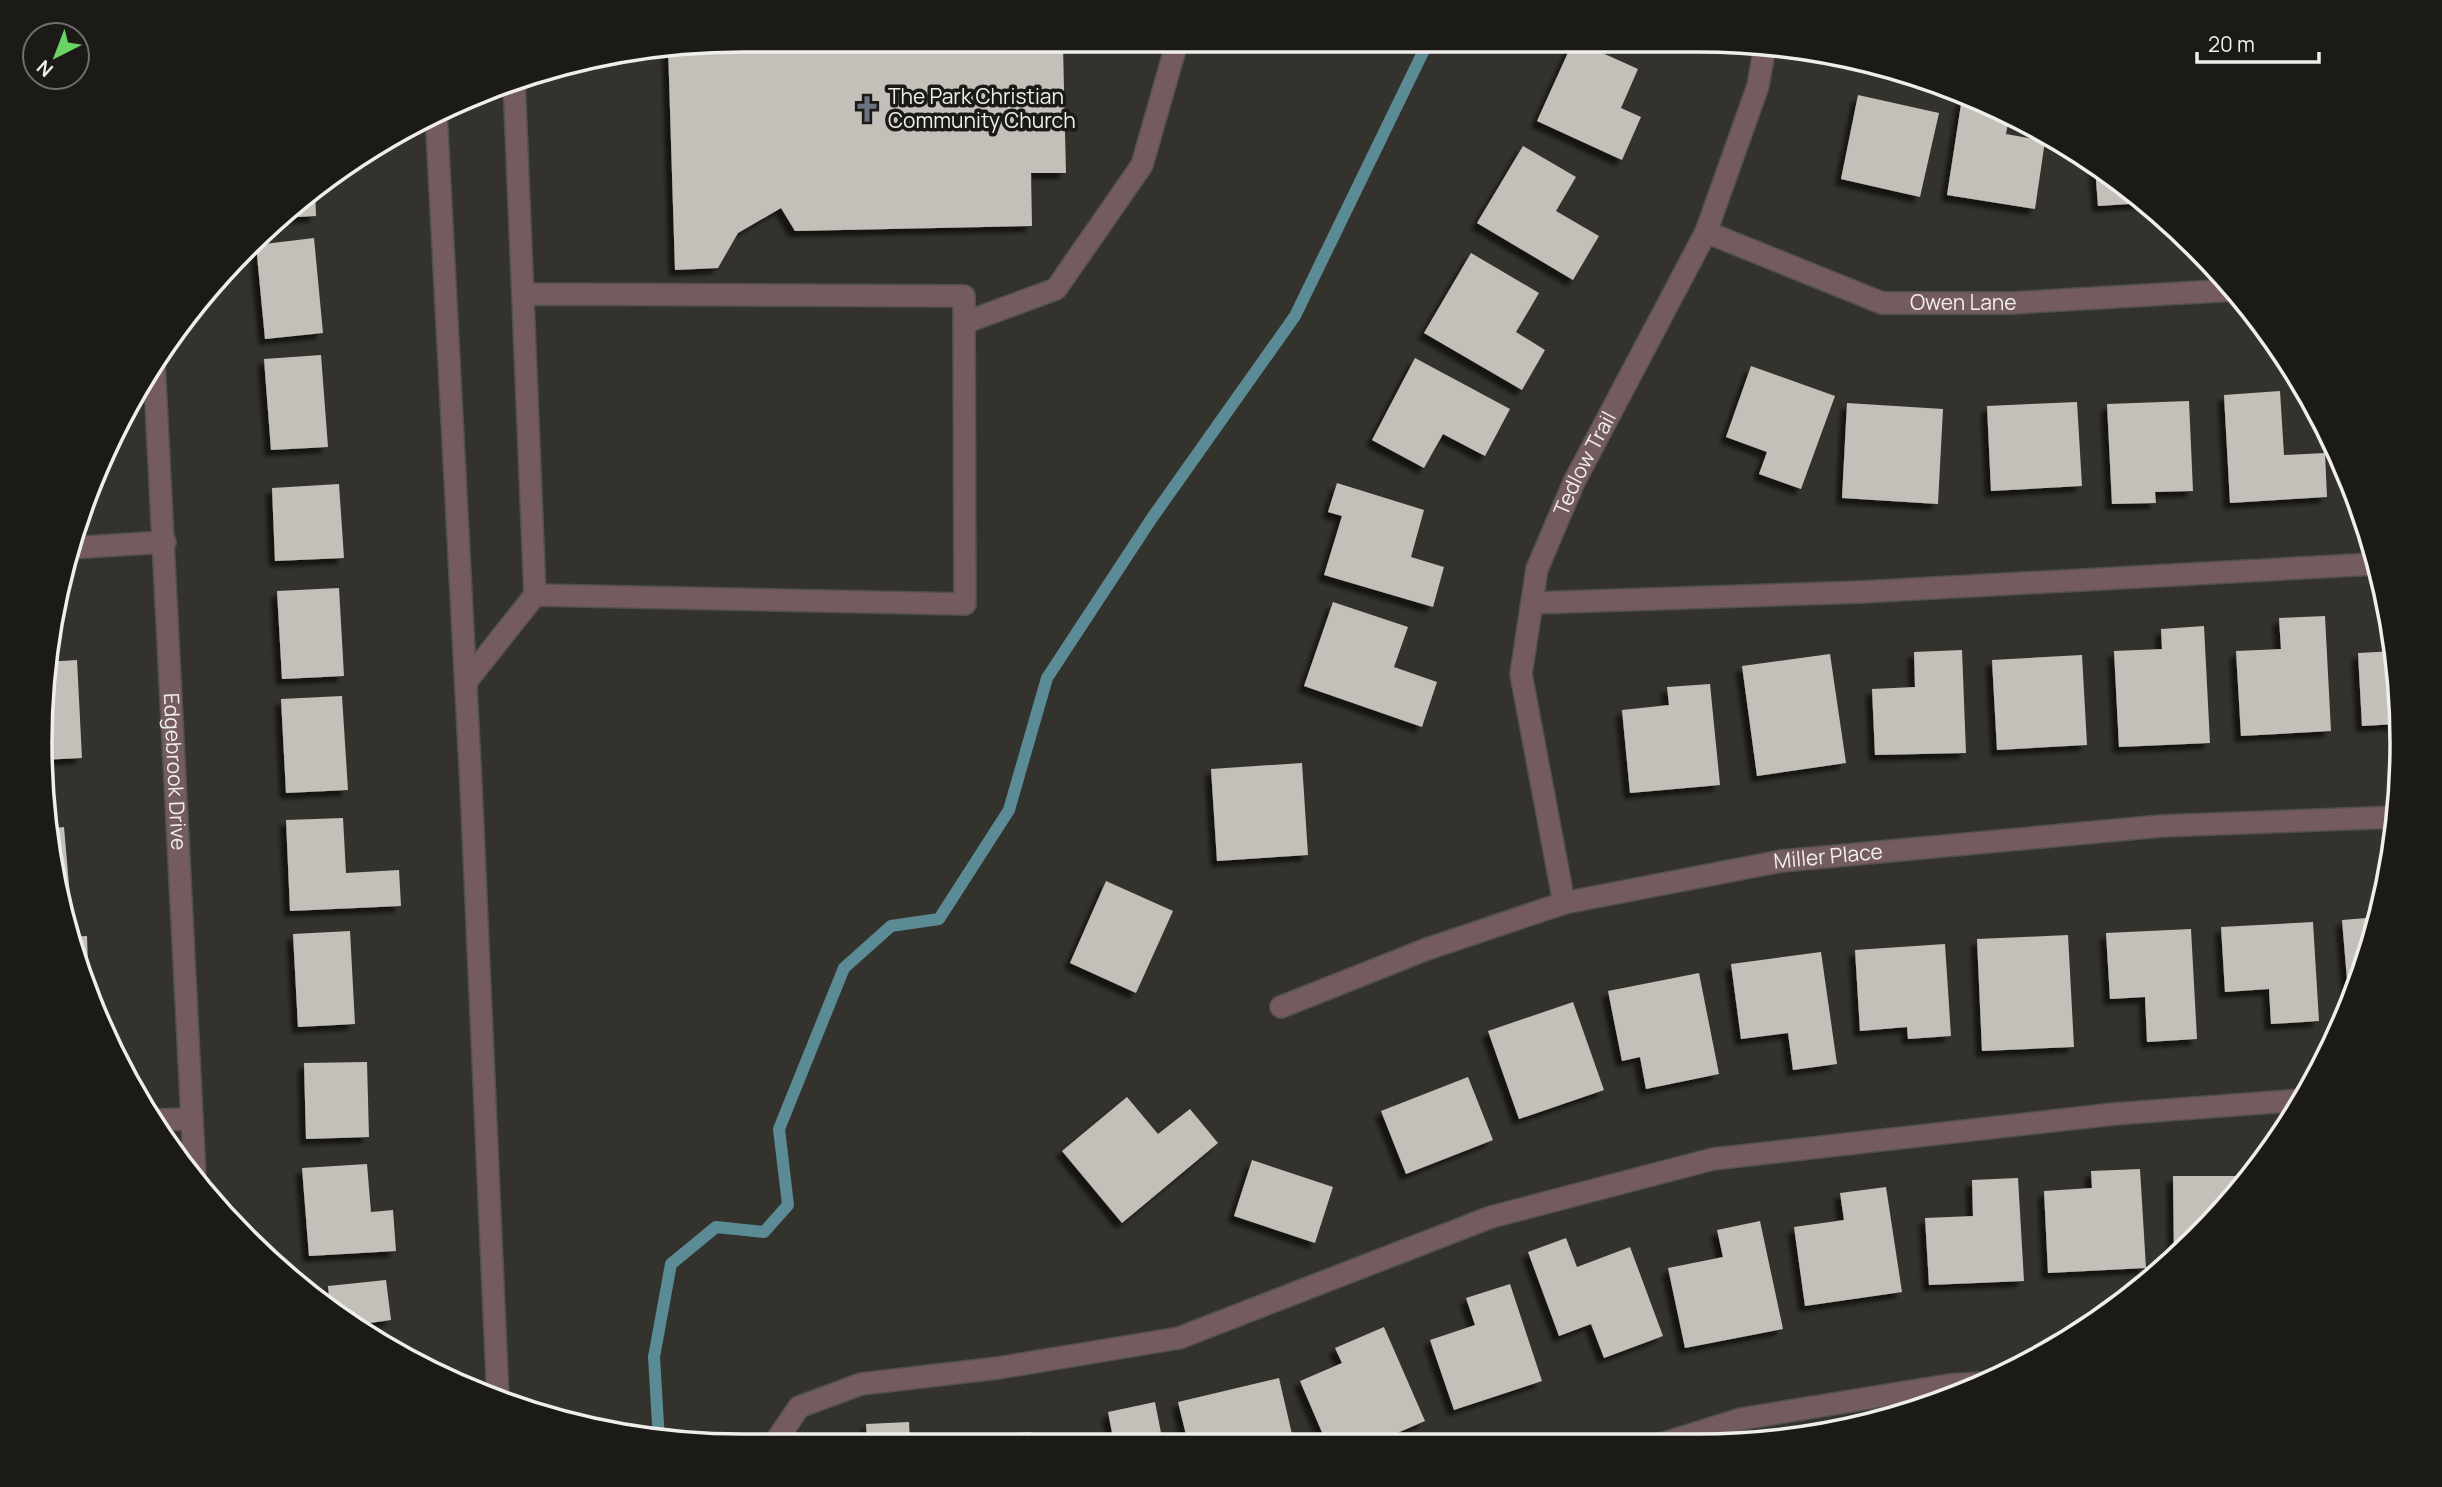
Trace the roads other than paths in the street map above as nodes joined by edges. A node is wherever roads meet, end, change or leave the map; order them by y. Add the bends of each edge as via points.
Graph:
1 (1174, 52) edge
2 (1763, 56) edge
3 (515, 91) edge
4 (437, 125) edge
5 (1706, 232) junction
6 (2220, 291) edge
7 (523, 295) junction
8 (964, 323) junction
9 (155, 382) edge
10 (165, 542) junction
11 (81, 547) edge
12 (2366, 564) edge
13 (535, 595) junction
14 (1532, 603) junction
15 (466, 682) junction
16 (2385, 817) edge
17 (1564, 903) junction
18 (1281, 1007) dead end
19 (2290, 1101) edge
20 (192, 1119) junction
21 (164, 1120) edge
22 (194, 1163) edge
23 (1956, 1385) edge
24 (498, 1389) edge
25 (781, 1434) edge
26 (1693, 1434) edge

1 - 8 street via 1142,165 1055,289
2 - 5 street, Tedlow Trail via 1758,86
3 - 7 street
4 - 15 street
5 - 6 street, Owen Lane via 1882,303 2012,303
5 - 14 street, Tedlow Trail via 1574,482 1537,569
7 - 8 street via 964,296
7 - 13 street
8 - 13 street via 965,604
9 - 10 street, Edgebrook Drive
10 - 11 street
10 - 20 street, Edgebrook Drive
12 - 14 street via 1861,592
13 - 15 street
14 - 17 street, Tedlow Trail via 1521,674
15 - 24 street
16 - 17 street, Miller Place via 2161,826 1795,860
17 - 18 street, Miller Place via 1427,949
19 - 25 street via 2114,1114 1713,1159 1491,1217 1179,1338 998,1368 861,1384 799,1407
20 - 21 street
20 - 22 street, Edgebrook Drive
23 - 26 street via 1741,1419

